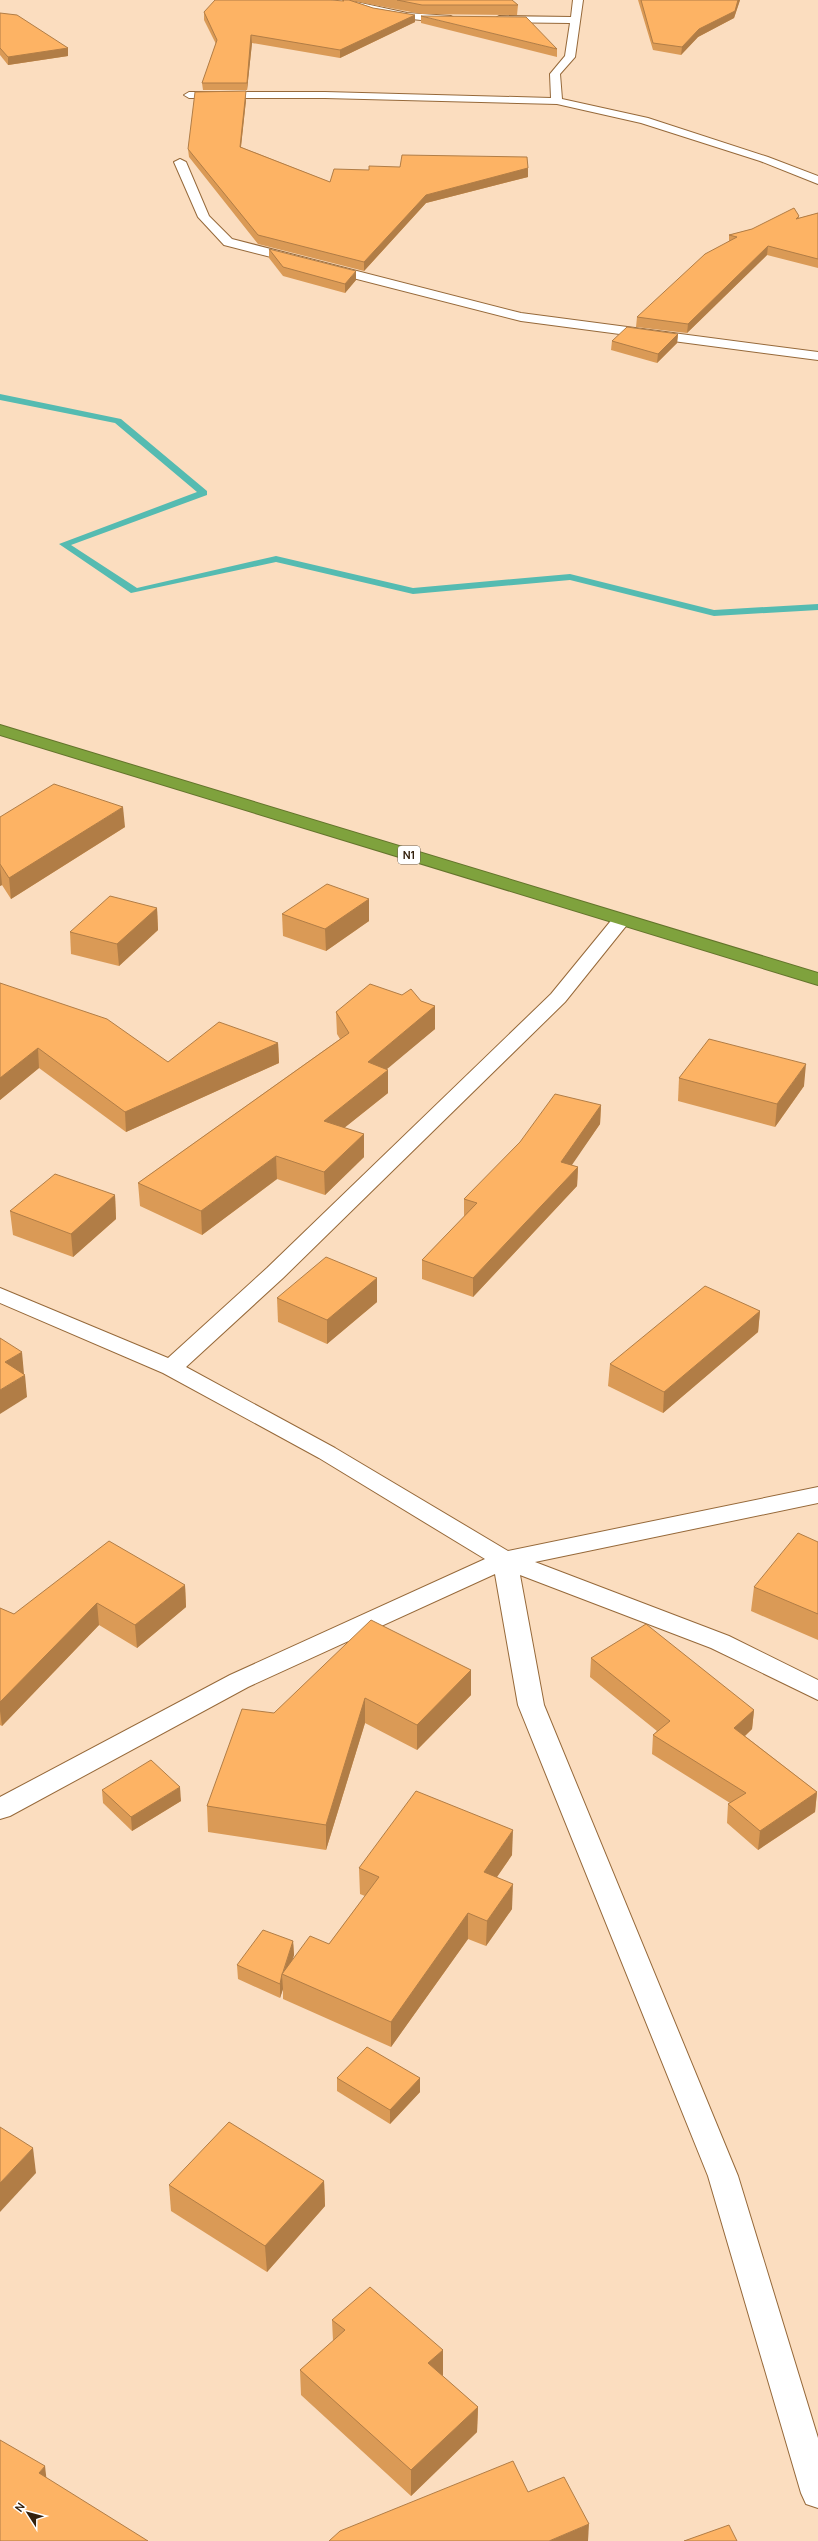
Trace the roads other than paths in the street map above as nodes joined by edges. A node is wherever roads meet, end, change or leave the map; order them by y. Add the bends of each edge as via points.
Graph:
1 (336, 0) edge
2 (578, 0) edge
3 (462, 19) edge
4 (486, 19) edge
5 (574, 20) junction
6 (189, 95) dead end
7 (557, 101) junction
8 (180, 162) dead end
9 (818, 180) edge
10 (818, 356) edge
11 (0, 730) edge
12 (621, 921) junction
13 (818, 979) edge
14 (0, 1296) edge
15 (171, 1368) junction
16 (818, 1495) edge
17 (505, 1560) junction
18 (818, 1691) edge
19 (0, 1809) edge
20 (818, 2493) edge

1 - 3 street via 373,11 422,19
2 - 5 street
4 - 5 street
5 - 7 street via 570,57 555,74
6 - 7 street via 325,95
7 - 9 street via 644,120 764,159
8 - 10 street via 204,218 228,242 521,317
11 - 12 highway, N1
12 - 13 highway, N1
12 - 15 street via 558,998 275,1273
14 - 15 street
15 - 17 street via 327,1454
16 - 17 street
17 - 18 street via 720,1642
17 - 19 street via 239,1681
17 - 20 street via 531,1705 723,2176

